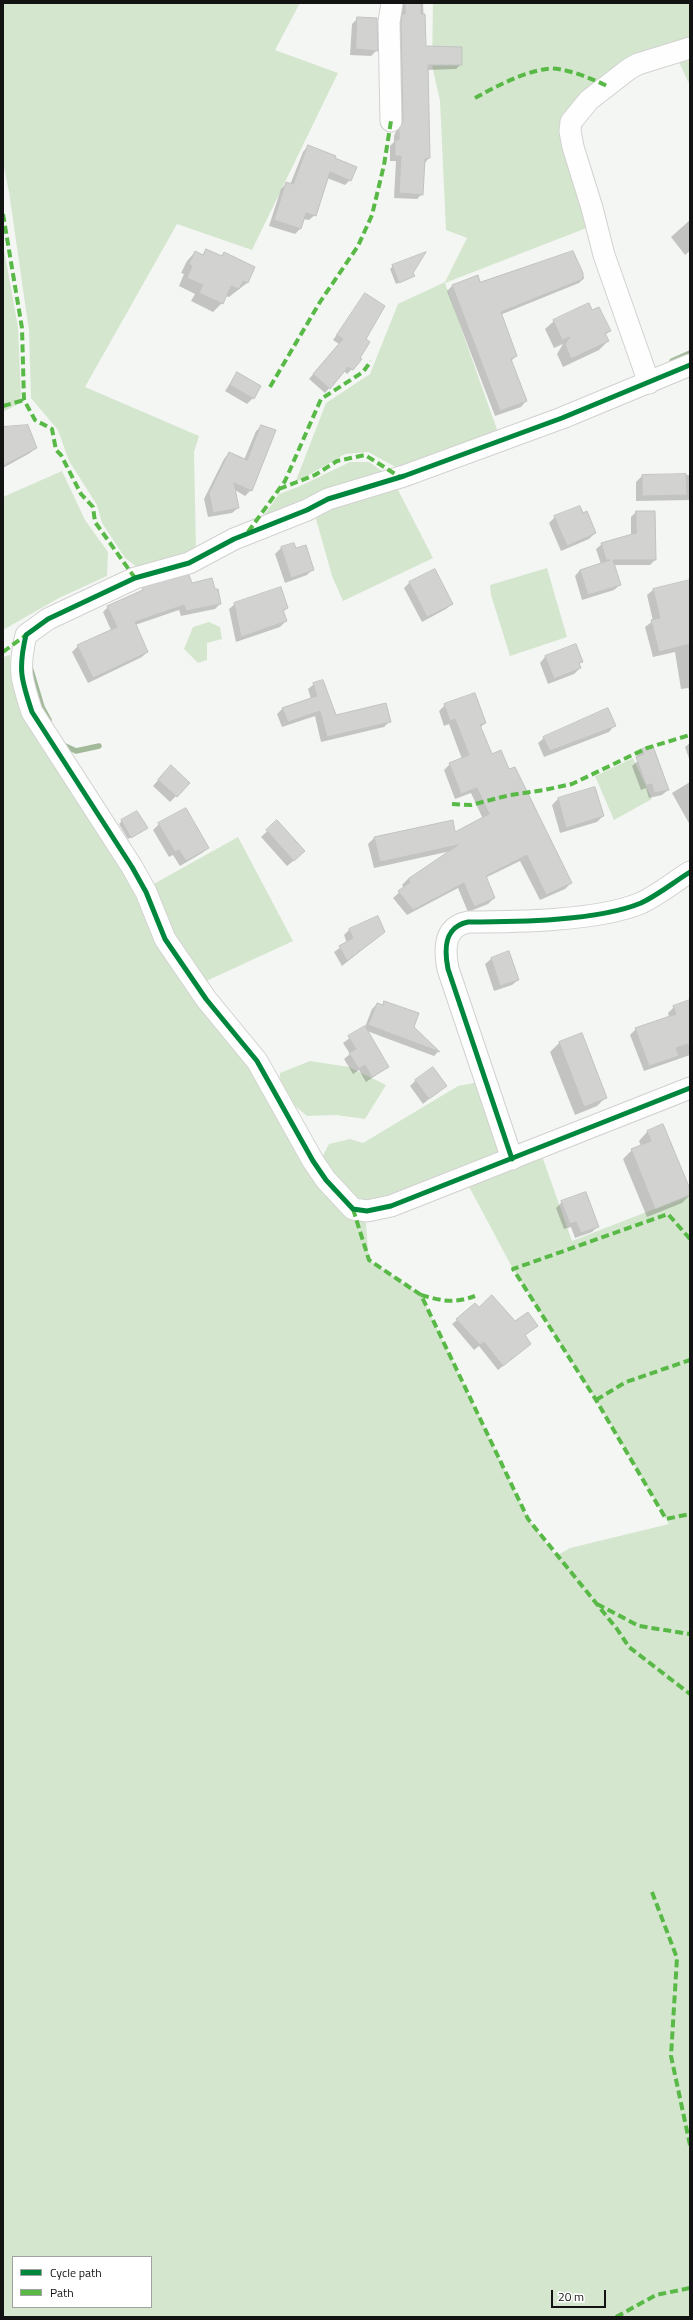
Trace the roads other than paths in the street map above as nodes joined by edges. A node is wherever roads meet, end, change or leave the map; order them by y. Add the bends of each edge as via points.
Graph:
1 (392, 3) edge
2 (690, 48) edge
3 (391, 121) dead end
4 (690, 365) edge
5 (649, 383) junction
6 (690, 872) edge
7 (690, 1088) edge
8 (512, 1159) junction

1 - 3 street via 389,22
2 - 5 street via 629,69 589,100 571,122 573,147 604,255
4 - 5 street
5 - 8 street via 412,473 328,499 234,539 189,563 135,578 48,619 26,635 20,660 22,683 32,712 132,867 146,892 165,939 206,999 257,1061 313,1162 340,1198 353,1209 377,1210
6 - 8 street via 642,902 618,910 584,916 468,922 455,926 450,932 446,947 448,969
7 - 8 street

